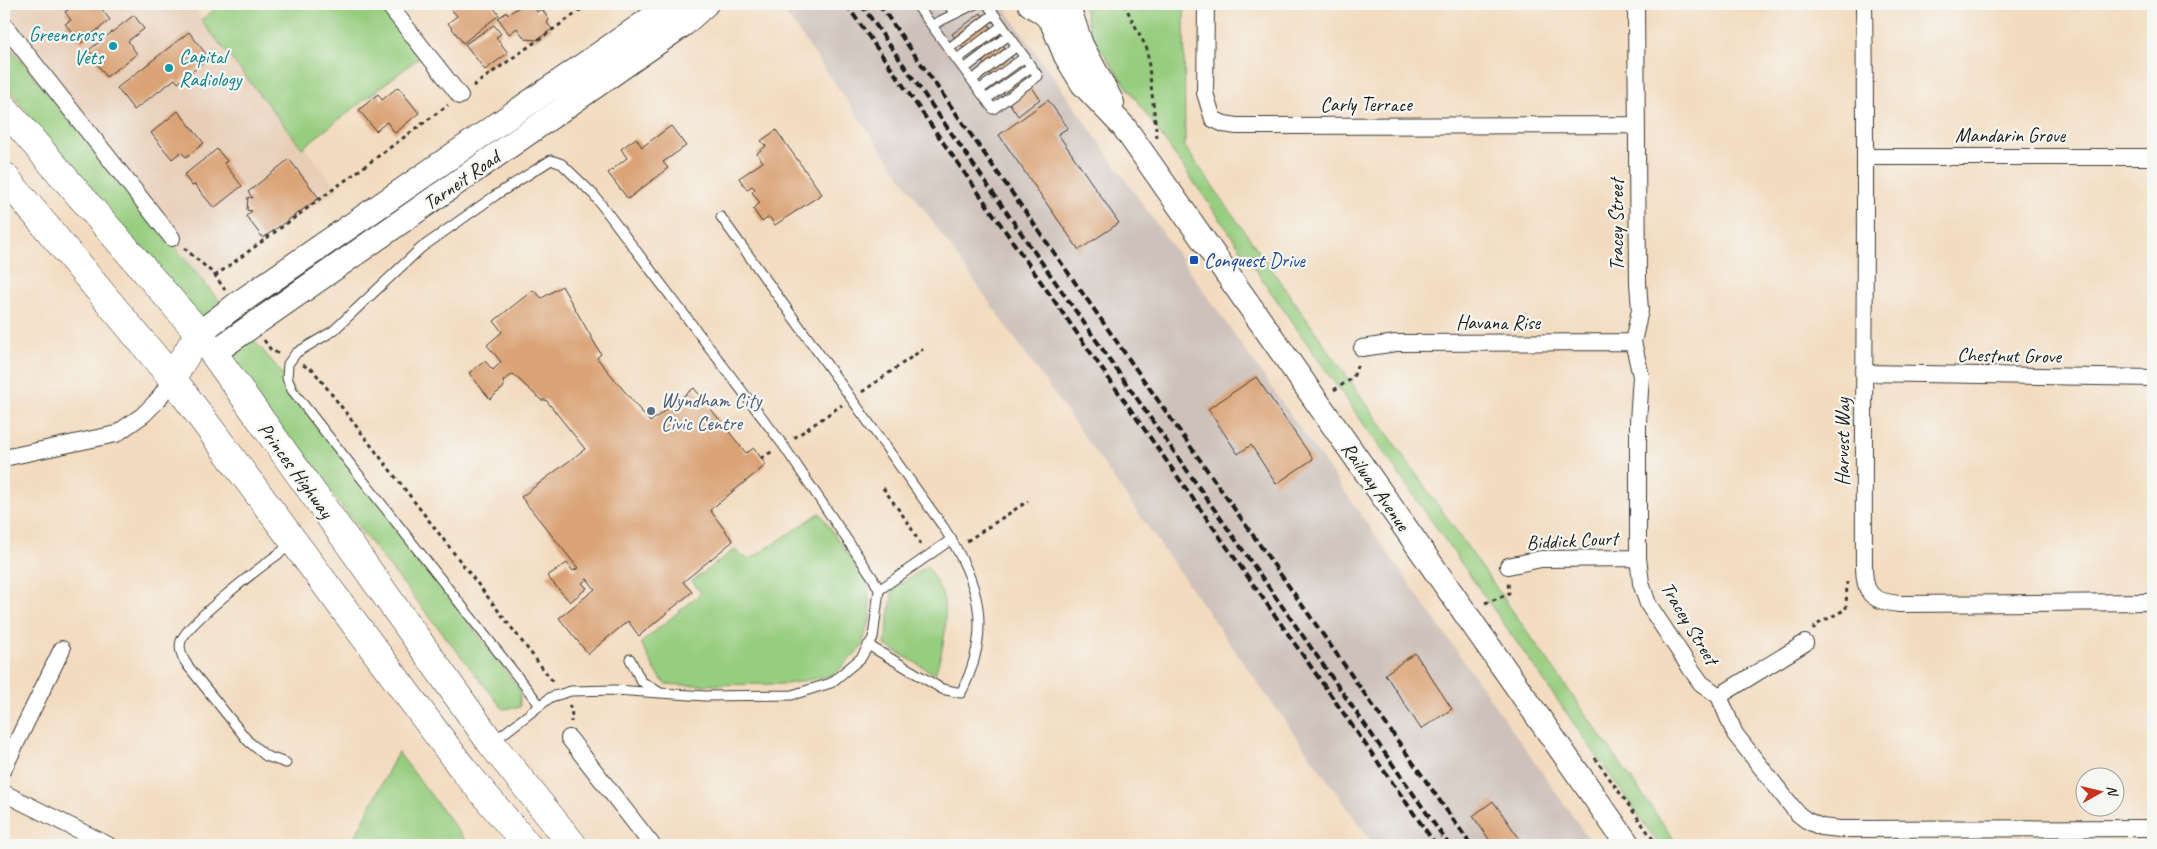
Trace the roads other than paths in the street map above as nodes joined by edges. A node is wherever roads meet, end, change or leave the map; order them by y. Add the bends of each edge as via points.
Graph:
1 (388, 4) edge
2 (671, 4) edge
3 (706, 4) edge
4 (916, 4) edge
5 (948, 4) edge
6 (975, 4) edge
7 (987, 4) edge
8 (1030, 4) edge
9 (1067, 4) edge
10 (1206, 4) edge
11 (1636, 4) edge
12 (1864, 4) edge
13 (955, 14) junction
14 (994, 14) junction
15 (4, 25) edge
16 (932, 25) junction
17 (1002, 26) junction
18 (1009, 35) junction
19 (1017, 46) junction
20 (949, 48) junction
21 (1025, 57) junction
22 (957, 59) junction
23 (964, 69) junction
24 (972, 80) junction
25 (979, 90) junction
26 (460, 96) road end
27 (4, 108) edge
28 (1637, 125) junction
29 (1124, 127) junction
30 (1866, 157) junction
31 (2153, 157) edge
32 (4, 176) edge
33 (721, 217) dead end
34 (172, 238) road end
35 (1633, 342) junction
36 (206, 343) junction
37 (1362, 348) road end
38 (1864, 374) junction
39 (172, 378) junction
40 (2153, 378) edge
41 (4, 458) edge
42 (952, 539) junction
43 (295, 543) junction
44 (1638, 558) junction
45 (1508, 566) road end
46 (879, 590) junction
47 (2153, 602) edge
48 (1805, 643) road end
49 (868, 645) junction
50 (62, 649) dead end
51 (630, 659) dead end
52 (661, 694) junction
53 (1719, 696) junction
54 (539, 704) junction
55 (569, 738) road end
56 (492, 743) junction
57 (286, 763) dead end
58 (4, 768) edge
59 (463, 769) junction
60 (4, 793) edge
61 (2153, 828) edge
62 (108, 845) edge
63 (527, 845) edge
64 (573, 845) edge
65 (652, 845) edge
66 (1628, 845) edge

1 - 26 street
2 - 36 main road, Tarneit Road via 236,305
3 - 36 main road, Tarneit Road via 684,24
4 - 16 lane
5 - 13 lane
6 - 13 lane
7 - 14 lane
8 - 29 main road, Railway Avenue via 1052,22 1082,84
9 - 29 main road, Railway Avenue via 1081,45
10 - 28 street, Carly Terrace via 1205,93 1213,118 1224,124
11 - 28 street, Tracey Street
12 - 30 street, Harvest Way
13 - 16 lane
14 - 17 lane
14 - 20 lane
15 - 34 street
16 - 20 lane
17 - 18 lane
17 - 22 lane
18 - 19 lane
18 - 23 lane
19 - 21 lane
19 - 24 lane
20 - 22 lane
21 - 25 lane
21 - 25 lane via 1038,76 993,109
22 - 23 lane
23 - 24 lane
24 - 25 lane
27 - 36 highway, Princes Highway
28 - 35 street, Tracey Street via 1640,310
29 - 66 main road, Railway Avenue
30 - 31 street, Mandarin Grove
30 - 38 street, Harvest Way
32 - 39 highway
33 - 42 lane
35 - 37 street, Havana Rise via 1396,343
35 - 44 street, Tracey Street via 1641,376
36 - 39 highway
36 - 56 highway, Princes Highway
38 - 40 street, Chestnut Grove
38 - 47 street, Harvest Way via 1864,577 1876,600 1899,604
39 - 41 street via 158,400 116,434
39 - 43 highway
42 - 46 lane
42 - 49 lane via 970,573 979,616 978,645 971,673 961,693 942,688
43 - 57 lane via 196,622 180,648 188,666 248,741 266,756
43 - 59 highway
44 - 45 street, Biddick Court via 1541,559
44 - 53 street, Tracey Street via 1648,604 1701,683
46 - 49 lane via 873,638
46 - 54 lane via 850,541 777,438 594,195 562,164 551,160 421,248 333,331 296,353 288,364 287,378 292,390
48 - 53 street
49 - 52 lane via 861,658 831,683 792,695
50 - 58 street
51 - 52 lane via 641,681
52 - 54 lane via 571,691
53 - 61 street, Tracey Street via 1735,734 1797,813 1821,827
54 - 56 lane
55 - 65 street
56 - 59 highway
56 - 64 highway, Princes Highway
59 - 63 highway
60 - 62 street

